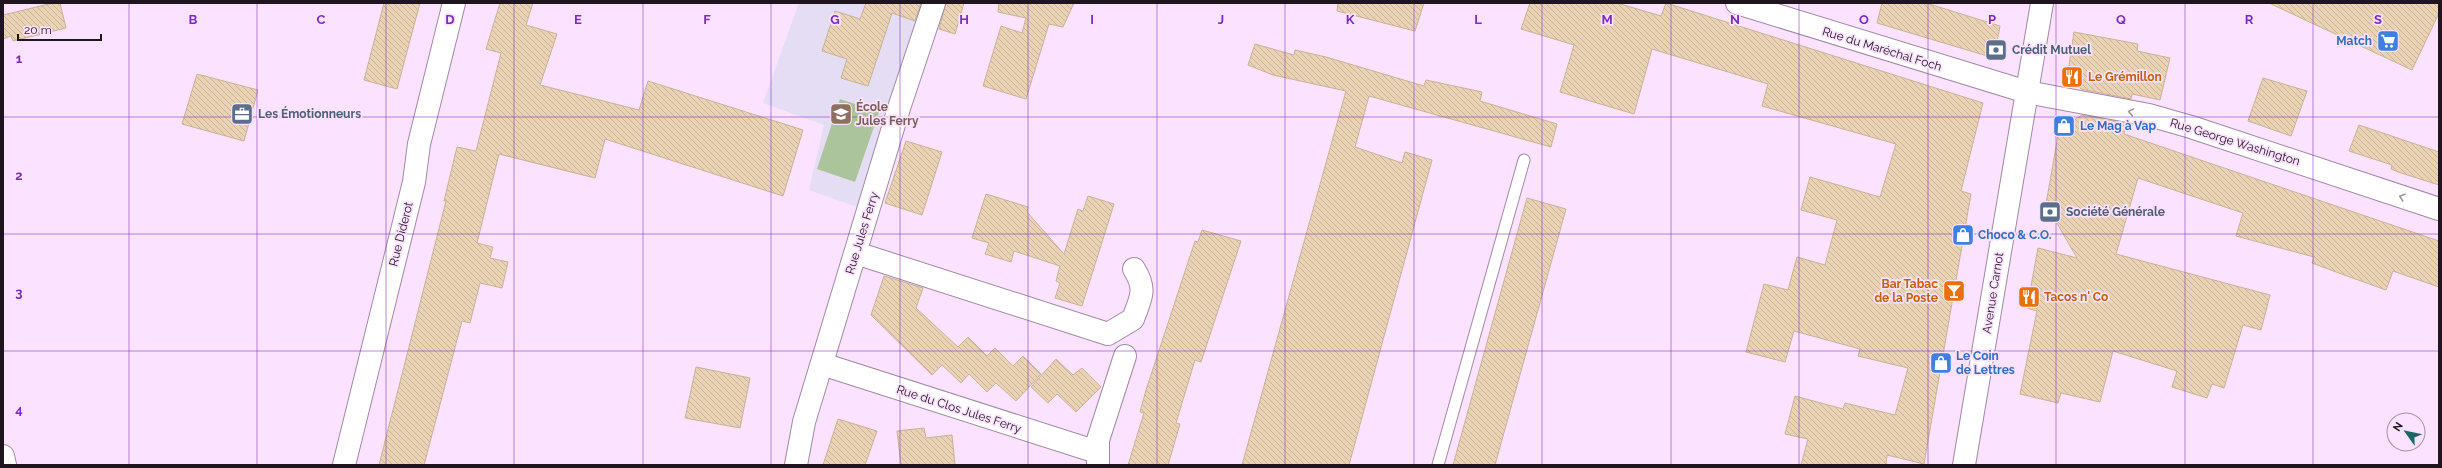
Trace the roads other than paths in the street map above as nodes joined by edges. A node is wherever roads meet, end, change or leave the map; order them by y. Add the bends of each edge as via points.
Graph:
1 (454, 3) edge
2 (934, 3) edge
3 (1737, 3) edge
4 (2042, 3) edge
5 (2027, 92) junction
6 (1524, 160) dead end
7 (2439, 209) edge
8 (856, 253) junction
9 (1134, 269) dead end
10 (1125, 356) dead end
11 (822, 364) junction
12 (3, 456) edge
13 (1097, 459) edge
14 (5, 465) edge
15 (344, 465) edge
16 (796, 465) edge
17 (1438, 465) edge
18 (1964, 465) edge

1 - 15 street, Rue Diderot via 419,144 414,182
2 - 8 street, Rue Jules Ferry via 899,108
3 - 5 street, Rue du Maréchal Foch
4 - 5 street, Avenue Carnot
7 -> 5 street, Rue George Washington via 2149,115
5 - 18 street, Avenue Carnot
6 - 17 lane
8 - 9 street via 1108,334 1133,319 1141,297 1142,282
8 - 11 street, Rue Jules Ferry
10 - 13 street, Rue du Clos Jules Ferry via 1098,440
11 - 13 street, Rue du Clos Jules Ferry
11 - 16 street, Rue Jules Ferry via 804,422
12 - 14 street

